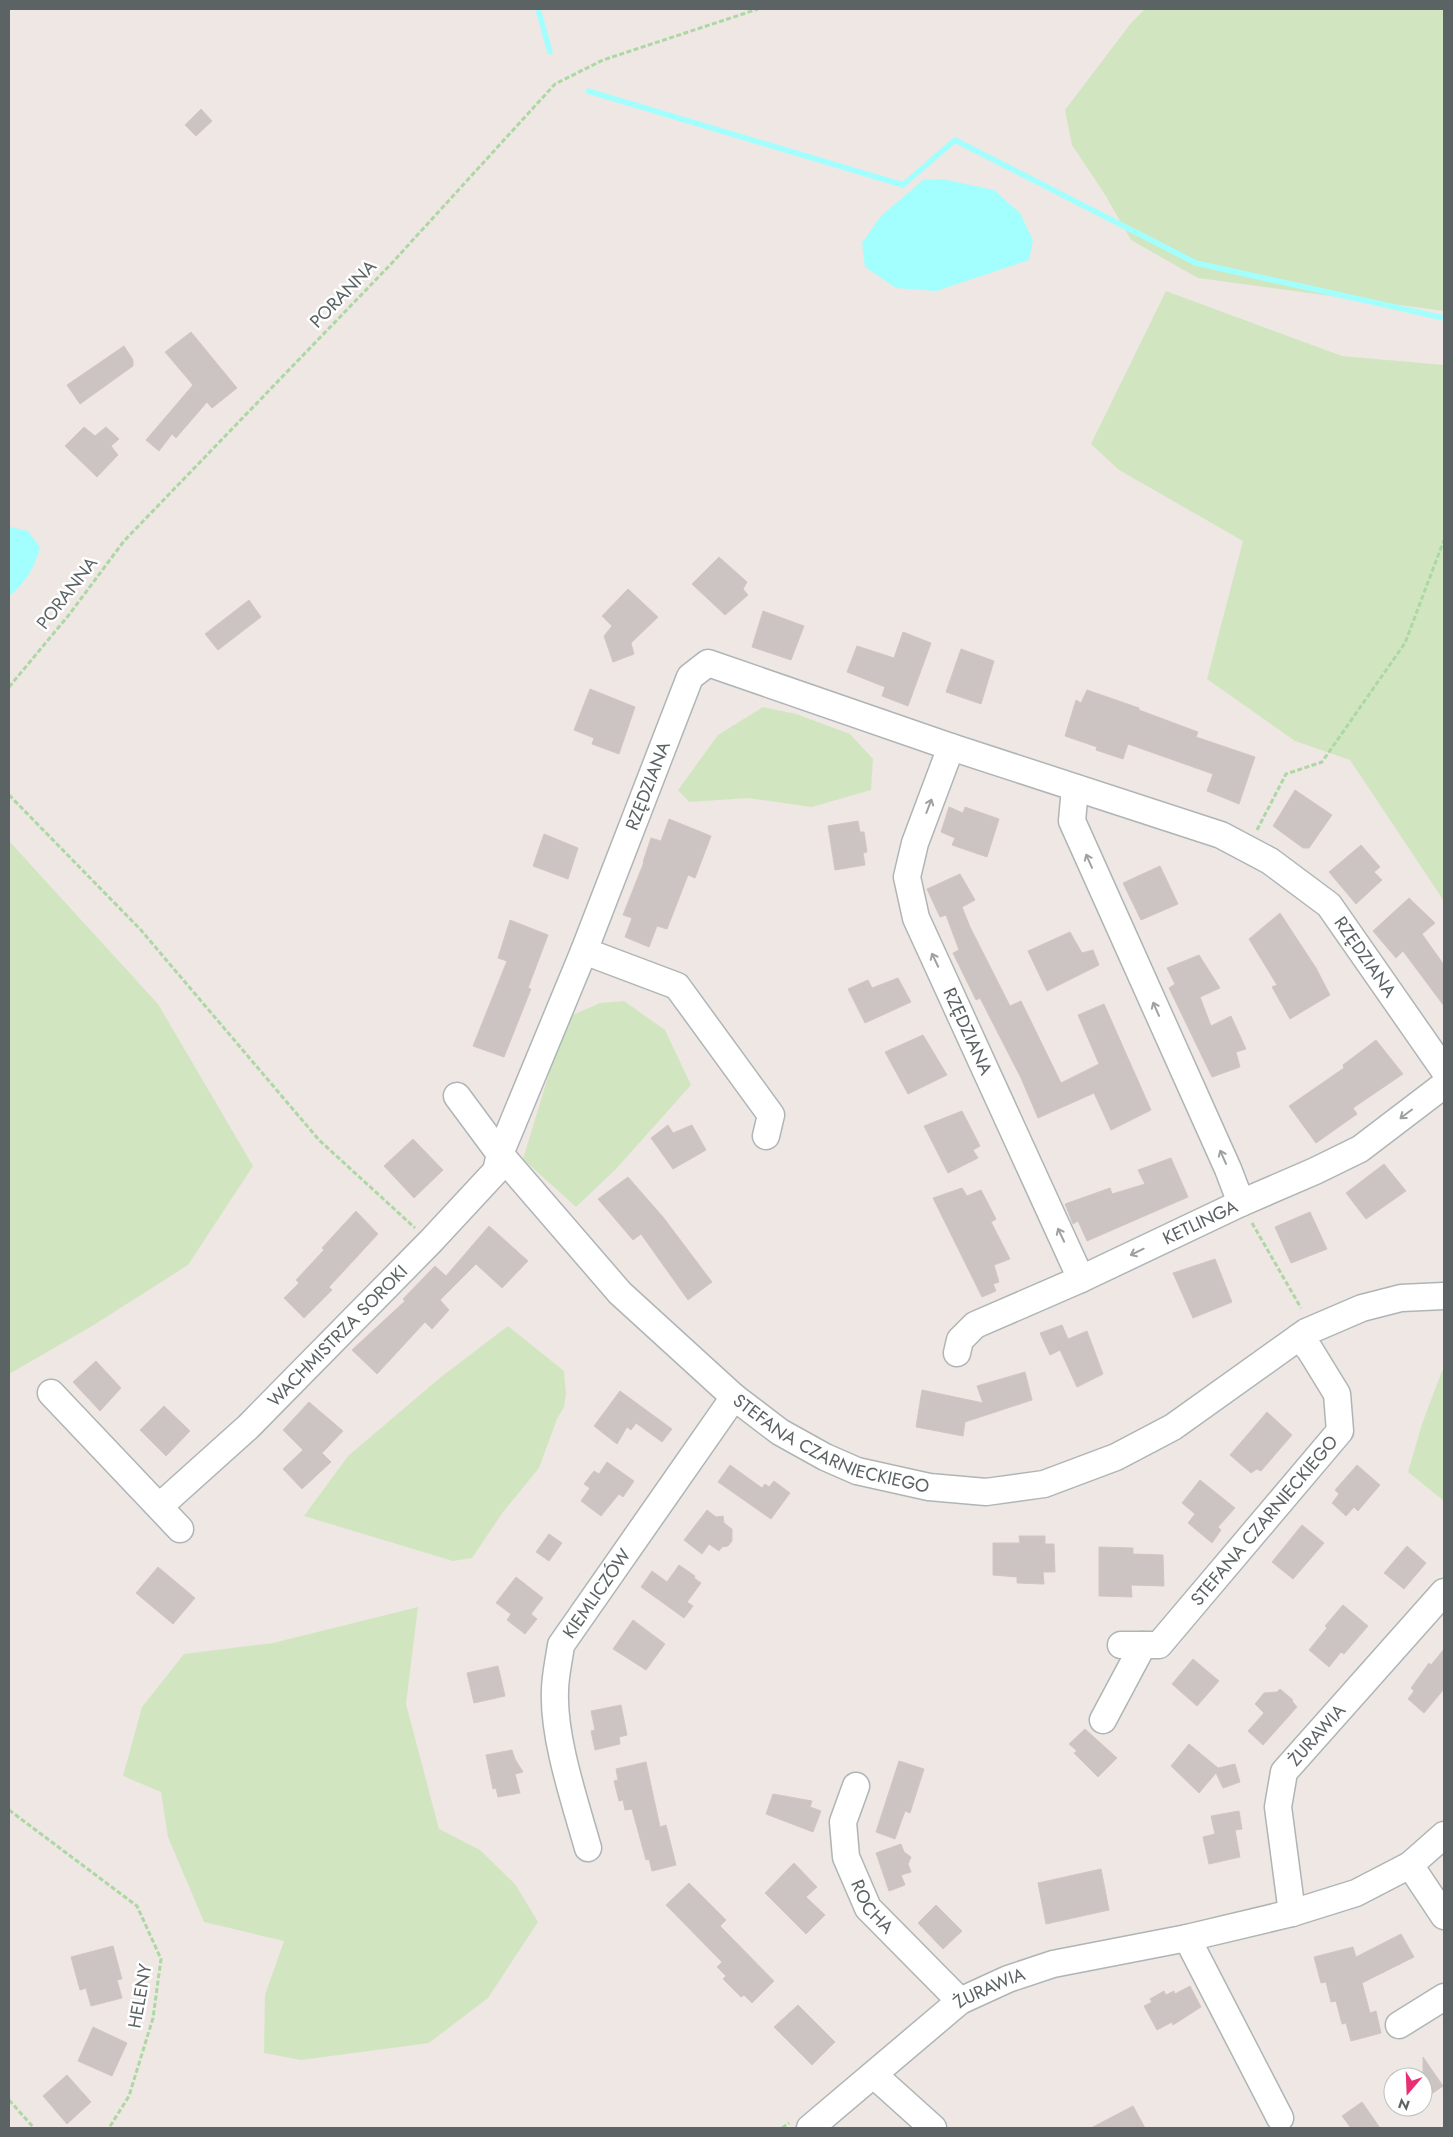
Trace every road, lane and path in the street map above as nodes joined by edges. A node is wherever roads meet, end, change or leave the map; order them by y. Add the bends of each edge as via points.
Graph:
1 (758, 9) edge
2 (1444, 540) edge
3 (9, 687) edge
4 (951, 747) junction
5 (1075, 788) junction
6 (9, 795) edge
7 (1247, 849) junction
8 (584, 951) junction
9 (1444, 1070) edge
10 (1444, 1085) edge
11 (457, 1096) dead end
12 (766, 1136) dead end
13 (500, 1154) junction
14 (1241, 1203) junction
15 (430, 1241) junction
16 (1081, 1280) junction
17 (1444, 1296) edge
18 (1301, 1308) dead end
19 (1299, 1337) junction
20 (957, 1353) dead end
21 (51, 1393) dead end
22 (734, 1397) junction
23 (160, 1506) junction
24 (180, 1529) dead end
25 (1444, 1592) edge
26 (1103, 1720) dead end
27 (856, 1786) dead end
28 (9, 1810) edge
29 (1444, 1835) edge
30 (588, 1848) dead end
31 (1410, 1865) junction
32 (1292, 1913) junction
33 (1444, 1916) edge
34 (1187, 1938) junction
35 (1444, 1997) edge
36 (960, 2001) junction
37 (1399, 2025) dead end
38 (874, 2075) junction
39 (9, 2100) edge
40 (1280, 2118) dead end
41 (34, 2128) edge
42 (109, 2128) edge
43 (810, 2128) edge
44 (933, 2128) edge

1 - 3 path, PORANNA via 603,60 555,84 391,264 124,541
2 - 7 path via 1405,643 1322,762 1286,774
4 - 5 street, RZĘDZIANA
4 - 8 street, RZĘDZIANA via 708,663 690,677
16 -> 4 street, RZĘDZIANA via 916,918 907,877 915,843
5 - 7 street, RZĘDZIANA via 1221,836
14 -> 5 street via 1072,822
6 - 15 path via 140,929 319,1140
7 - 9 street, RZĘDZIANA via 1270,861 1329,906
8 - 12 street via 677,986 771,1115
8 - 13 street, RZĘDZIANA
10 -> 14 street, KETLINGA via 1360,1149
11 - 13 street, STEFANA CZARNIECKIEGO
13 - 15 street, WACHMISTRZA SOROKI via 496,1171
13 - 22 street, STEFANA CZARNIECKIEGO via 620,1293
14 -> 16 street, KETLINGA
14 - 18 path
15 - 23 street, WACHMISTRZA SOROKI via 248,1427
16 - 20 street, KETLINGA via 975,1325 960,1340
17 - 19 street, STEFANA CZARNIECKIEGO via 1401,1298 1362,1308
19 - 22 street, STEFANA CZARNIECKIEGO via 1173,1427 1116,1457 1044,1484 986,1492 928,1487 857,1471 780,1432
19 - 26 street, STEFANA CZARNIECKIEGO via 1337,1394 1340,1431 1141,1645
21 - 23 street
22 - 30 street, KIEMLICZÓW via 561,1645 554,1691 558,1729
23 - 24 street
25 - 32 street, ŻURAWIA via 1284,1772 1278,1807
27 - 36 street, ROCHA via 843,1822 846,1857 868,1908
28 - 42 path, HELENY via 137,1906 162,1959 152,2018 129,2096
29 - 31 street, ŻURAWIA
31 - 32 street, ŻURAWIA via 1356,1893
31 - 33 street
32 - 34 street, ŻURAWIA
34 - 36 street, ŻURAWIA via 1053,1964 1008,1979
34 - 40 street
35 - 37 street
36 - 38 street, ŻURAWIA
38 - 43 street, ŻURAWIA
38 - 44 street
39 - 41 path

